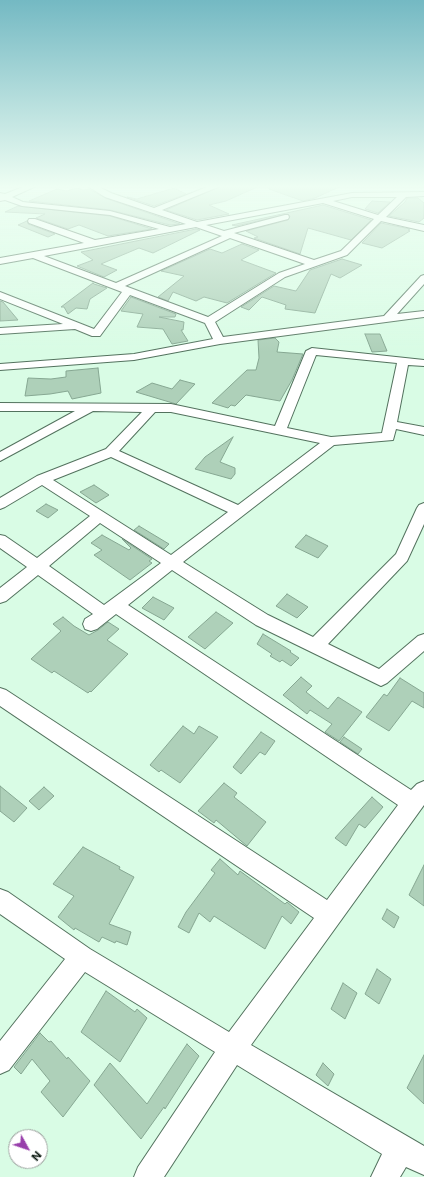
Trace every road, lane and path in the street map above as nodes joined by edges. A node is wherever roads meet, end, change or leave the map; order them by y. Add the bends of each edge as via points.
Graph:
1 (89, 242) edge
2 (105, 242) edge
3 (211, 242) edge
4 (251, 242) edge
5 (355, 242) edge
6 (95, 244) junction
7 (34, 255) junction
8 (0, 261) edge
9 (313, 263) junction
10 (424, 278) edge
11 (117, 286) junction
12 (128, 290) junction
13 (0, 295) edge
14 (424, 314) edge
15 (388, 318) junction
16 (209, 321) junction
17 (77, 326) junction
18 (0, 331) edge
19 (220, 341) junction
20 (403, 361) junction
21 (424, 363) edge
22 (0, 367) edge
23 (0, 406) edge
24 (91, 407) junction
25 (152, 408) junction
26 (390, 424) junction
27 (280, 430) junction
28 (424, 431) edge
29 (331, 441) junction
30 (111, 452) junction
31 (0, 457) edge
32 (42, 479) junction
33 (0, 504) edge
34 (424, 508) edge
35 (239, 511) junction
36 (100, 516) junction
37 (0, 540) edge
38 (171, 562) junction
39 (38, 566) junction
40 (0, 597) edge
41 (110, 609) junction
42 (91, 624) dead end
43 (424, 641) edge
44 (315, 646) junction
45 (0, 696) edge
46 (418, 797) edge
47 (0, 900) edge
48 (330, 915) junction
49 (82, 957) junction
50 (233, 1048) junction
51 (0, 1061) edge
52 (400, 1149) junction
53 (424, 1161) edge
54 (148, 1177) edge
55 (385, 1177) edge

1 - 6 street
2 - 6 street
3 - 11 street
4 - 9 street
5 - 9 street via 344,253
6 - 7 street
7 - 8 street
7 - 11 street
9 - 16 street via 282,274
10 - 15 street
11 - 12 street
12 - 16 street
12 - 17 street via 96,334
13 - 17 street
14 - 15 street
15 - 19 street
16 - 19 street
17 - 18 street
19 - 22 street via 134,357
20 - 21 street
20 - 26 street
20 - 27 street via 312,351
23 - 24 street
24 - 25 street
24 - 31 street
25 - 27 street via 171,408
25 - 30 street
26 - 28 street
26 - 29 street via 388,436
27 - 29 street
29 - 35 street
30 - 32 street
30 - 35 street
32 - 33 street
32 - 36 street
34 - 44 street via 402,557
35 - 38 street
36 - 38 street
36 - 39 street
37 - 39 street
38 - 41 street
38 - 44 street via 262,620
39 - 40 street
39 - 41 street
41 - 42 street
41 - 46 street
43 - 44 street via 381,678
45 - 48 street
46 - 48 street
47 - 49 street
48 - 50 street
49 - 50 street
49 - 51 street
50 - 52 street
50 - 54 street
52 - 53 street
52 - 55 street

